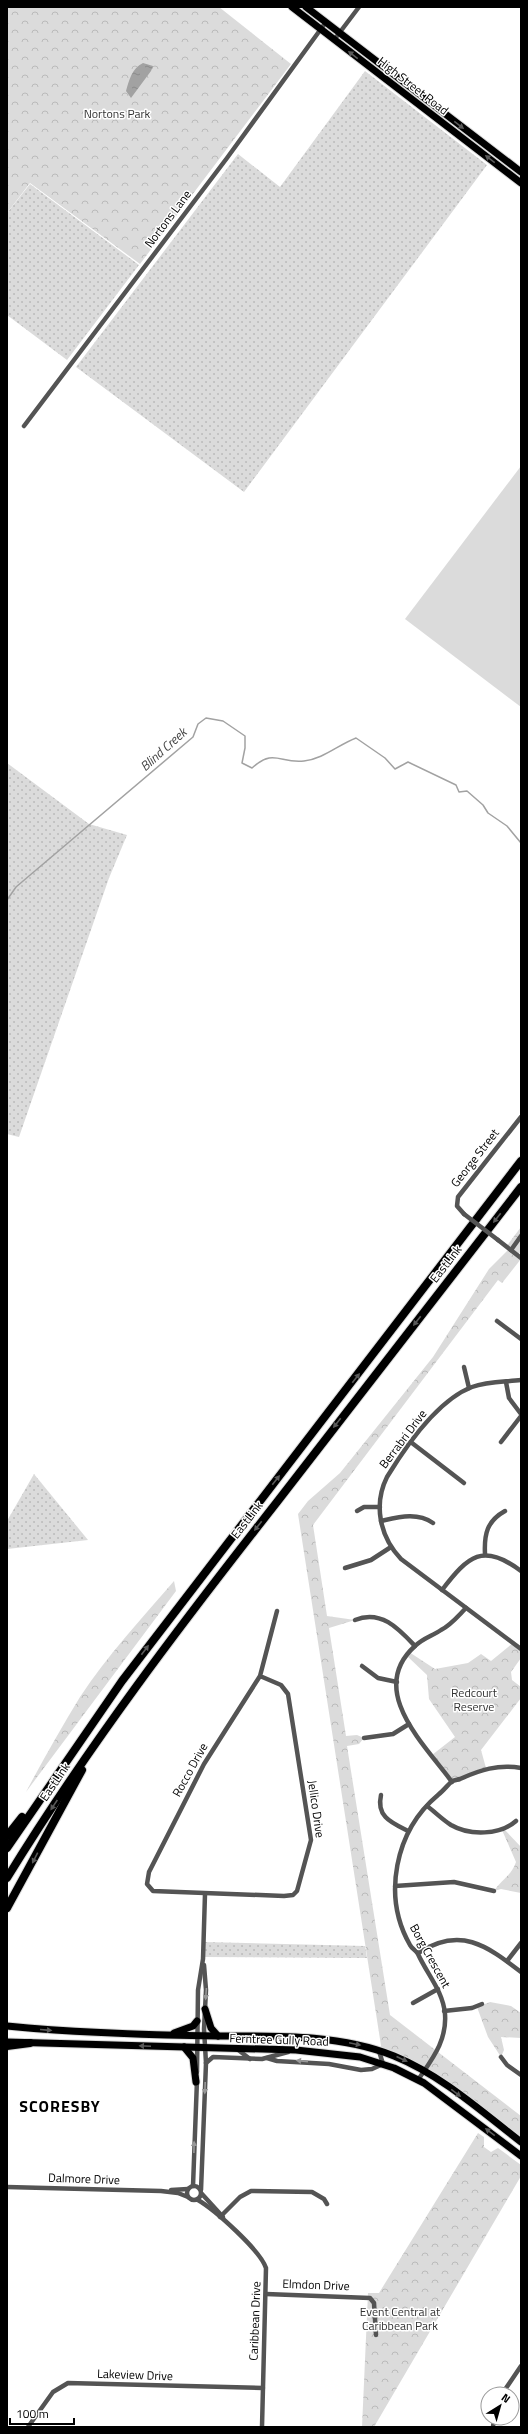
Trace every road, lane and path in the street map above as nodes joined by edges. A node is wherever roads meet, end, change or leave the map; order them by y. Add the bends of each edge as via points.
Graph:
1 (292, 7) edge
2 (306, 7) edge
3 (359, 7) edge
4 (326, 22) junction
5 (320, 29) junction
6 (340, 33) junction
7 (334, 40) junction
8 (521, 172) edge
9 (521, 183) edge
10 (24, 426) dead end
11 (521, 1117) edge
12 (521, 1161) edge
13 (521, 1187) edge
14 (521, 1236) edge
15 (511, 1250) junction
16 (521, 1258) edge
17 (497, 1321) dead end
18 (521, 1339) edge
19 (464, 1367) dead end
20 (521, 1380) edge
21 (506, 1382) junction
22 (469, 1388) junction
23 (521, 1415) edge
24 (501, 1442) dead end
25 (412, 1443) junction
26 (464, 1483) dead end
27 (380, 1507) junction
28 (505, 1510) dead end
29 (357, 1511) dead end
30 (381, 1521) junction
31 (433, 1524) dead end
32 (391, 1547) junction
33 (485, 1554) junction
34 (345, 1568) dead end
35 (521, 1571) edge
36 (442, 1590) junction
37 (466, 1608) junction
38 (276, 1611) dead end
39 (355, 1620) dead end
40 (415, 1646) junction
41 (521, 1649) edge
42 (362, 1666) dead end
43 (260, 1676) junction
44 (122, 1681) junction
45 (397, 1682) junction
46 (409, 1724) junction
47 (364, 1738) dead end
48 (92, 1749) junction
49 (521, 1768) edge
50 (452, 1782) junction
51 (381, 1795) dead end
52 (427, 1806) junction
53 (516, 1821) dead end
54 (408, 1831) junction
55 (7, 1836) edge
56 (7, 1848) edge
57 (7, 1878) edge
58 (395, 1886) junction
59 (494, 1891) dead end
60 (205, 1894) junction
61 (7, 1908) edge
62 (521, 1943) edge
63 (418, 1953) junction
64 (203, 1959) junction
65 (507, 1961) junction
66 (521, 1972) edge
67 (438, 1989) junction
68 (413, 2002) dead end
69 (482, 2004) dead end
70 (205, 2009) junction
71 (444, 2011) junction
72 (197, 2021) junction
73 (7, 2026) edge
74 (168, 2035) junction
75 (201, 2035) junction
76 (218, 2036) junction
77 (7, 2042) edge
78 (30, 2043) junction
79 (7, 2046) edge
80 (184, 2047) junction
81 (201, 2048) junction
82 (237, 2048) junction
83 (296, 2050) junction
84 (379, 2050) junction
85 (501, 2057) dead end
86 (267, 2058) junction
87 (250, 2059) junction
88 (206, 2063) junction
89 (383, 2064) junction
90 (424, 2071) junction
91 (521, 2076) edge
92 (418, 2080) junction
93 (196, 2082) junction
94 (521, 2142) edge
95 (521, 2156) edge
96 (193, 2186) junction
97 (7, 2187) edge
98 (188, 2189) junction
99 (161, 2191) junction
100 (201, 2192) junction
101 (188, 2197) junction
102 (198, 2200) junction
103 (327, 2204) dead end
104 (221, 2216) junction
105 (266, 2294) junction
106 (376, 2335) dead end
107 (521, 2366) edge
108 (507, 2386) edge
109 (263, 2388) junction
110 (28, 2427) edge
111 (262, 2427) edge

1 - 5 main road, High Street Road
2 - 4 main road, High Street Road
3 - 6 street
4 - 5 street, Nortons Lane
4 - 6 main road, High Street Road
5 - 7 main road, High Street Road
5 - 10 street, Nortons Lane via 227,158
6 - 7 street
6 -> 8 main road, High Street Road
9 -> 7 main road, High Street Road
11 - 15 street, George Street, bridge via 458,1197 457,1206
44 -> 12 highway, EastLink
13 -> 48 highway, EastLink via 216,1580
14 - 15 street
15 - 16 street, George Street
17 - 18 street
19 - 22 street
20 - 21 street, Berrabri Drive
21 - 22 street, Berrabri Drive
21 - 23 street via 509,1398
22 - 25 street, Berrabri Drive via 442,1406
23 - 24 street
25 - 26 street
25 - 27 street, Berrabri Drive via 387,1477
27 - 29 street via 364,1507
27 - 30 street, Berrabri Drive
28 - 33 street via 493,1519 488,1528
30 - 31 street via 410,1516 423,1518
30 - 32 street, Berrabri Drive
32 - 34 street via 374,1558
32 - 36 street, Berrabri Drive via 405,1562
33 - 35 street via 502,1558
33 - 36 street via 464,1563
36 - 37 street, Berrabri Drive
37 - 40 street via 448,1626
37 - 41 street, Berrabri Drive
38 - 43 street, Rocco Drive
39 - 40 street via 367,1616 384,1620 398,1628
40 - 45 street via 403,1662
42 - 45 street via 378,1678
43 - 60 street, Rocco Drive via 204,1764 147,1878 148,1887 156,1892
43 - 60 street, Jellico Drive via 281,1685 288,1694 311,1839 310,1848 298,1889 293,1895
44 - 55 highway
44 - 56 highway, EastLink
45 - 46 street via 398,1703
46 - 47 street via 393,1734
46 - 50 street
48 -> 57 highway, EastLink
48 -> 61 highway
49 - 50 street, Borg Crescent via 486,1768
50 - 52 street, Borg Crescent
51 - 54 street via 380,1809 384,1817
52 - 53 street via 448,1823 466,1830 502,1830
52 - 54 street, Borg Crescent
54 - 58 street, Borg Crescent via 399,1852
58 - 59 street via 454,1882
58 - 63 street, Borg Crescent via 396,1905 402,1927 410,1946
60 - 64 street
62 - 65 street
63 - 65 street via 443,1942 466,1940 486,1947
63 - 67 street, Borg Crescent
64 -> 70 street
64 - 72 street
65 - 66 street
67 - 68 street
67 - 71 street, Borg Crescent
69 - 71 street via 472,2008
70 - 75 street
70 - 76 main road via 211,2028
71 - 90 street, Borg Crescent via 445,2029 442,2041
72 - 74 main road via 193,2026
72 - 75 street
73 -> 74 main road, Ferntree Gully Road via 60,2031
74 - 75 main road, Ferntree Gully Road
75 - 76 main road, Ferntree Gully Road
75 - 81 street
76 -> 84 main road, Ferntree Gully Road via 319,2039
77 - 78 main road, Ferntree Gully Road
78 - 79 highway
80 -> 78 main road, Ferntree Gully Road
80 - 81 main road, Ferntree Gully Road
80 - 93 main road via 193,2058
81 - 82 main road, Ferntree Gully Road
81 - 88 street
81 - 93 street
82 - 83 main road, Ferntree Gully Road
82 - 87 street
83 - 86 street
83 - 89 main road, Ferntree Gully Road via 347,2055
84 - 89 street
84 -> 90 main road, Ferntree Gully Road
85 - 91 street
86 - 87 street
89 -> 86 street via 361,2070
87 - 88 street via 213,2057
88 -> 100 street
89 - 92 main road, Ferntree Gully Road
90 - 92 street, Borg Crescent
90 -> 94 main road, Ferntree Gully Road
95 -> 92 main road, Ferntree Gully Road
96 -> 93 street
96 - 98 street
96 - 100 street
97 - 99 street, Dalmore Drive
98 - 99 street, Dalmore Drive
98 - 101 street
99 - 101 street, Dalmore Drive
100 - 102 street
100 - 104 street, Caribbean Drive
101 - 102 street
102 - 104 street, Caribbean Drive
103 - 104 street via 324,2199 312,2192 254,2190 245,2193
104 - 105 street, Caribbean Drive via 262,2260 266,2271
105 - 106 street, Elmdon Drive via 370,2298 374,2303
105 - 109 street, Caribbean Drive
107 - 108 street
109 - 110 street, Lakeview Drive via 68,2383 53,2392
109 - 111 street, Caribbean Drive

